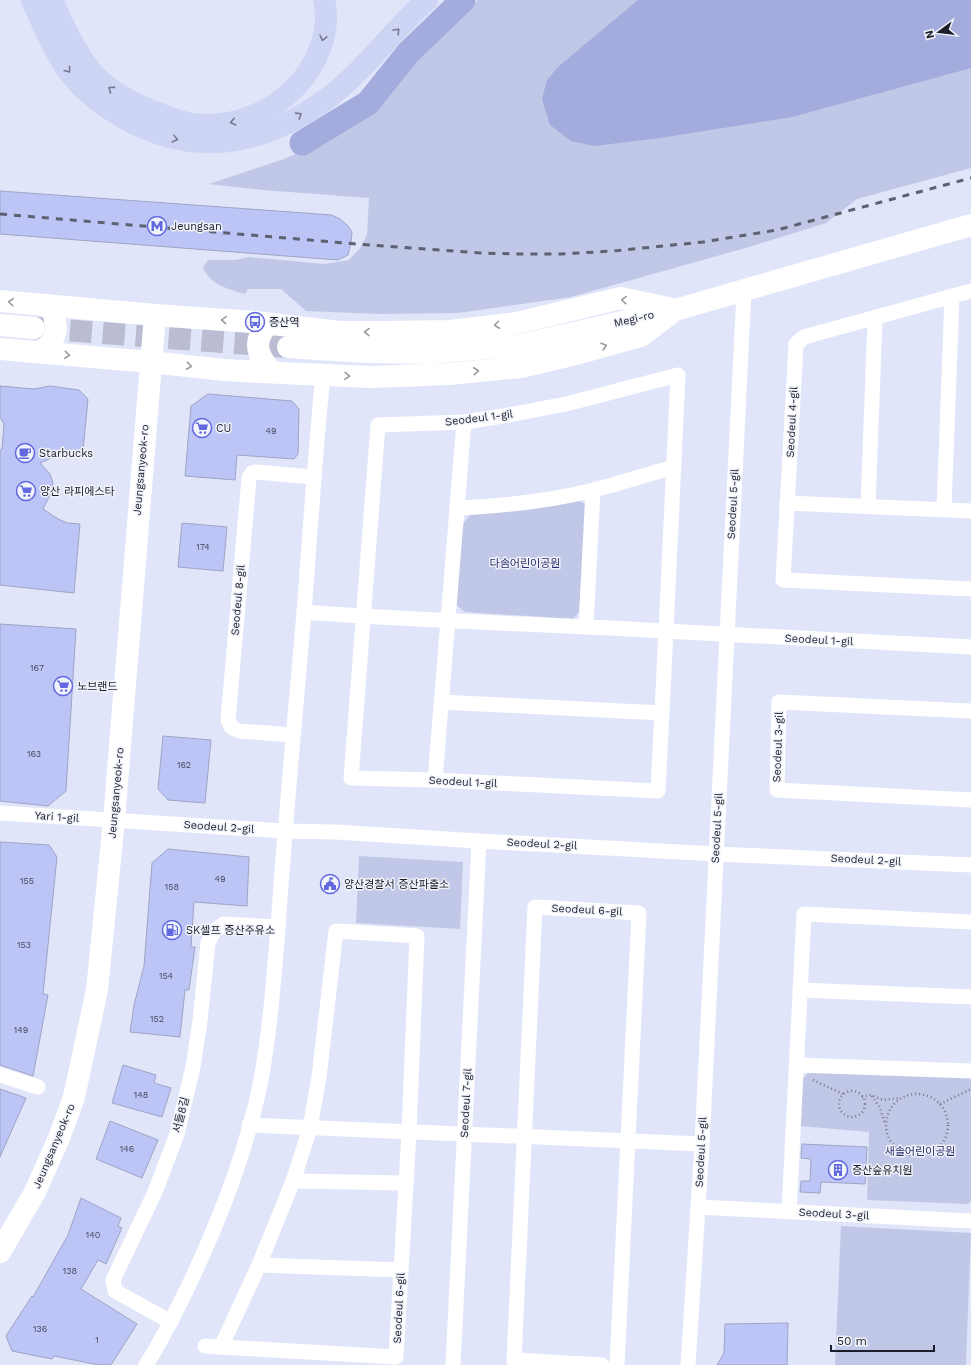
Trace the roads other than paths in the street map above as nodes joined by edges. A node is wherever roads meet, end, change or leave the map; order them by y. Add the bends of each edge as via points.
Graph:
1 (32, 0) edge
2 (52, 0) edge
3 (324, 0) edge
4 (427, 0) edge
5 (56, 32) junction
6 (971, 225) edge
7 (744, 291) junction
8 (971, 291) edge
9 (952, 297) junction
10 (0, 301) edge
11 (46, 305) junction
12 (675, 310) junction
13 (155, 315) junction
14 (875, 319) junction
15 (269, 324) junction
16 (0, 325) edge
17 (34, 328) tunnel mouth
18 (288, 347) tunnel mouth
19 (0, 349) edge
20 (41, 352) junction
21 (150, 362) junction
22 (271, 372) junction
23 (323, 375) junction
24 (464, 422) junction
25 (674, 467) junction
26 (313, 477) junction
27 (593, 490) junction
28 (787, 502) junction
29 (868, 506) junction
30 (458, 508) junction
31 (944, 510) junction
32 (971, 511) edge
33 (971, 589) edge
34 (304, 612) junction
35 (362, 617) junction
36 (449, 621) junction
37 (586, 627) junction
38 (666, 631) junction
39 (726, 635) junction
40 (971, 647) edge
41 (442, 702) junction
42 (971, 711) edge
43 (662, 713) junction
44 (293, 735) junction
45 (435, 780) junction
46 (971, 800) edge
47 (0, 813) edge
48 (114, 820) junction
49 (284, 831) junction
50 (479, 841) junction
51 (716, 854) junction
52 (971, 865) edge
53 (971, 922) edge
54 (278, 927) junction
55 (800, 990) junction
56 (971, 997) edge
57 (796, 1065) junction
58 (971, 1072) edge
59 (0, 1075) edge
60 (38, 1086) dead end
61 (249, 1126) junction
62 (310, 1128) junction
63 (409, 1132) junction
64 (464, 1134) junction
65 (525, 1137) junction
66 (628, 1141) junction
67 (702, 1144) junction
68 (293, 1181) junction
69 (406, 1183) junction
70 (698, 1207) junction
71 (789, 1212) junction
72 (971, 1221) edge
73 (0, 1252) edge
74 (259, 1265) junction
75 (401, 1270) junction
76 (171, 1322) junction
77 (205, 1346) dead end
78 (221, 1347) junction
79 (146, 1365) edge
80 (453, 1365) edge
81 (602, 1365) edge
82 (618, 1365) edge
83 (688, 1365) edge

1 - 5 highway
2 - 5 highway
3 -> 5 highway via 326,26 321,47 304,78 286,96 265,111 230,124 192,124 165,116 119,95 101,81
5 -> 4 highway via 67,68 87,92 110,110 137,126 178,140 222,142 265,133 289,122 328,97 364,65
6 - 7 street, Megi-ro
7 - 12 street, Megi-ro
7 - 39 street, Seodeul 5-gil
8 - 9 street, Seodeul 4-gil
9 - 14 street, Seodeul 4-gil
9 - 31 street
11 -> 10 street
11 - 13 street
11 - 20 street via 54,313 56,330 52,342
12 -> 15 street via 621,298 517,323 449,331 339,332
12 - 18 street, Megi-ro via 521,345 430,353
23 -> 12 street via 371,378 520,367 641,336
15 -> 13 street
13 - 21 street, Jeungsanyeok-ro
14 - 28 street, Seodeul 4-gil via 804,338 796,344
14 - 29 street
15 - 22 street via 261,334 258,349
16 - 17 street
19 - 20 street
20 -> 21 street
21 -> 22 street
21 - 48 street, Jeungsanyeok-ro
22 - 23 street
23 - 26 street
24 - 25 street, Seodeul 1-gil via 566,404 678,375
24 - 30 street
24 - 35 street, Seodeul 1-gil via 378,425
25 - 27 street
25 - 38 street, Seodeul 1-gil
26 - 34 street
26 - 44 street, Seodeul 8-gil via 256,472 249,478 228,720 231,728 239,731
27 - 30 street via 530,502
27 - 37 street
28 - 29 street
28 - 33 street via 783,580
29 - 31 street
30 - 36 street
31 - 32 street
34 - 35 street, Seodeul 1-gil
34 - 44 street
35 - 36 street, Seodeul 1-gil
35 - 45 street, Seodeul 1-gil via 351,778
36 - 37 street, Seodeul 1-gil
36 - 41 street
37 - 38 street, Seodeul 1-gil
38 - 39 street, Seodeul 1-gil
38 - 43 street, Seodeul 1-gil
39 - 40 street, Seodeul 1-gil
39 - 51 street, Seodeul 5-gil
41 - 43 street
41 - 45 street
42 - 46 street, Seodeul 3-gil via 779,702 777,790
43 - 45 street, Seodeul 1-gil via 658,791
44 - 49 street
47 - 48 street, Yari 1-gil
48 - 49 street, Seodeul 2-gil
48 - 73 street, Jeungsanyeok-ro via 97,990 74,1098 60,1138 35,1192
49 - 50 street, Seodeul 2-gil
49 - 54 street
50 - 51 street, Seodeul 2-gil
50 - 64 street, Seodeul 7-gil
51 - 52 street, Seodeul 2-gil
51 - 67 street, Seodeul 5-gil
53 - 55 street via 804,914
54 - 61 street via 270,1024
54 - 76 street, 서들8길 via 224,924 214,931 208,943 193,1066 177,1134 155,1192 113,1280 115,1291
55 - 56 street
55 - 57 street
57 - 58 street
57 - 71 street
59 - 60 street
61 - 62 street
61 - 76 street via 233,1184 201,1261
62 - 63 street
62 - 63 street, Seodeul 6-gil via 319,1077 336,931 417,936
62 - 68 street, Seodeul 6-gil
63 - 64 street
63 - 69 street, Seodeul 6-gil
64 - 65 street
64 - 80 street, Seodeul 7-gil
65 - 66 street
65 - 66 street, Seodeul 6-gil via 535,907 639,913
65 - 81 street, Seodeul 6-gil via 514,1360
66 - 67 street
66 - 82 street, Seodeul 6-gil
67 - 70 street, Seodeul 5-gil
68 - 69 street
68 - 74 street, Seodeul 6-gil
69 - 75 street, Seodeul 6-gil
70 - 71 street, Seodeul 3-gil
70 - 83 street, Seodeul 5-gil
71 - 72 street, Seodeul 3-gil
74 - 75 street
74 - 78 street, Seodeul 6-gil
75 - 78 street, Seodeul 6-gil via 396,1357
76 - 79 street
77 - 78 street, Seodeul 6-gil

